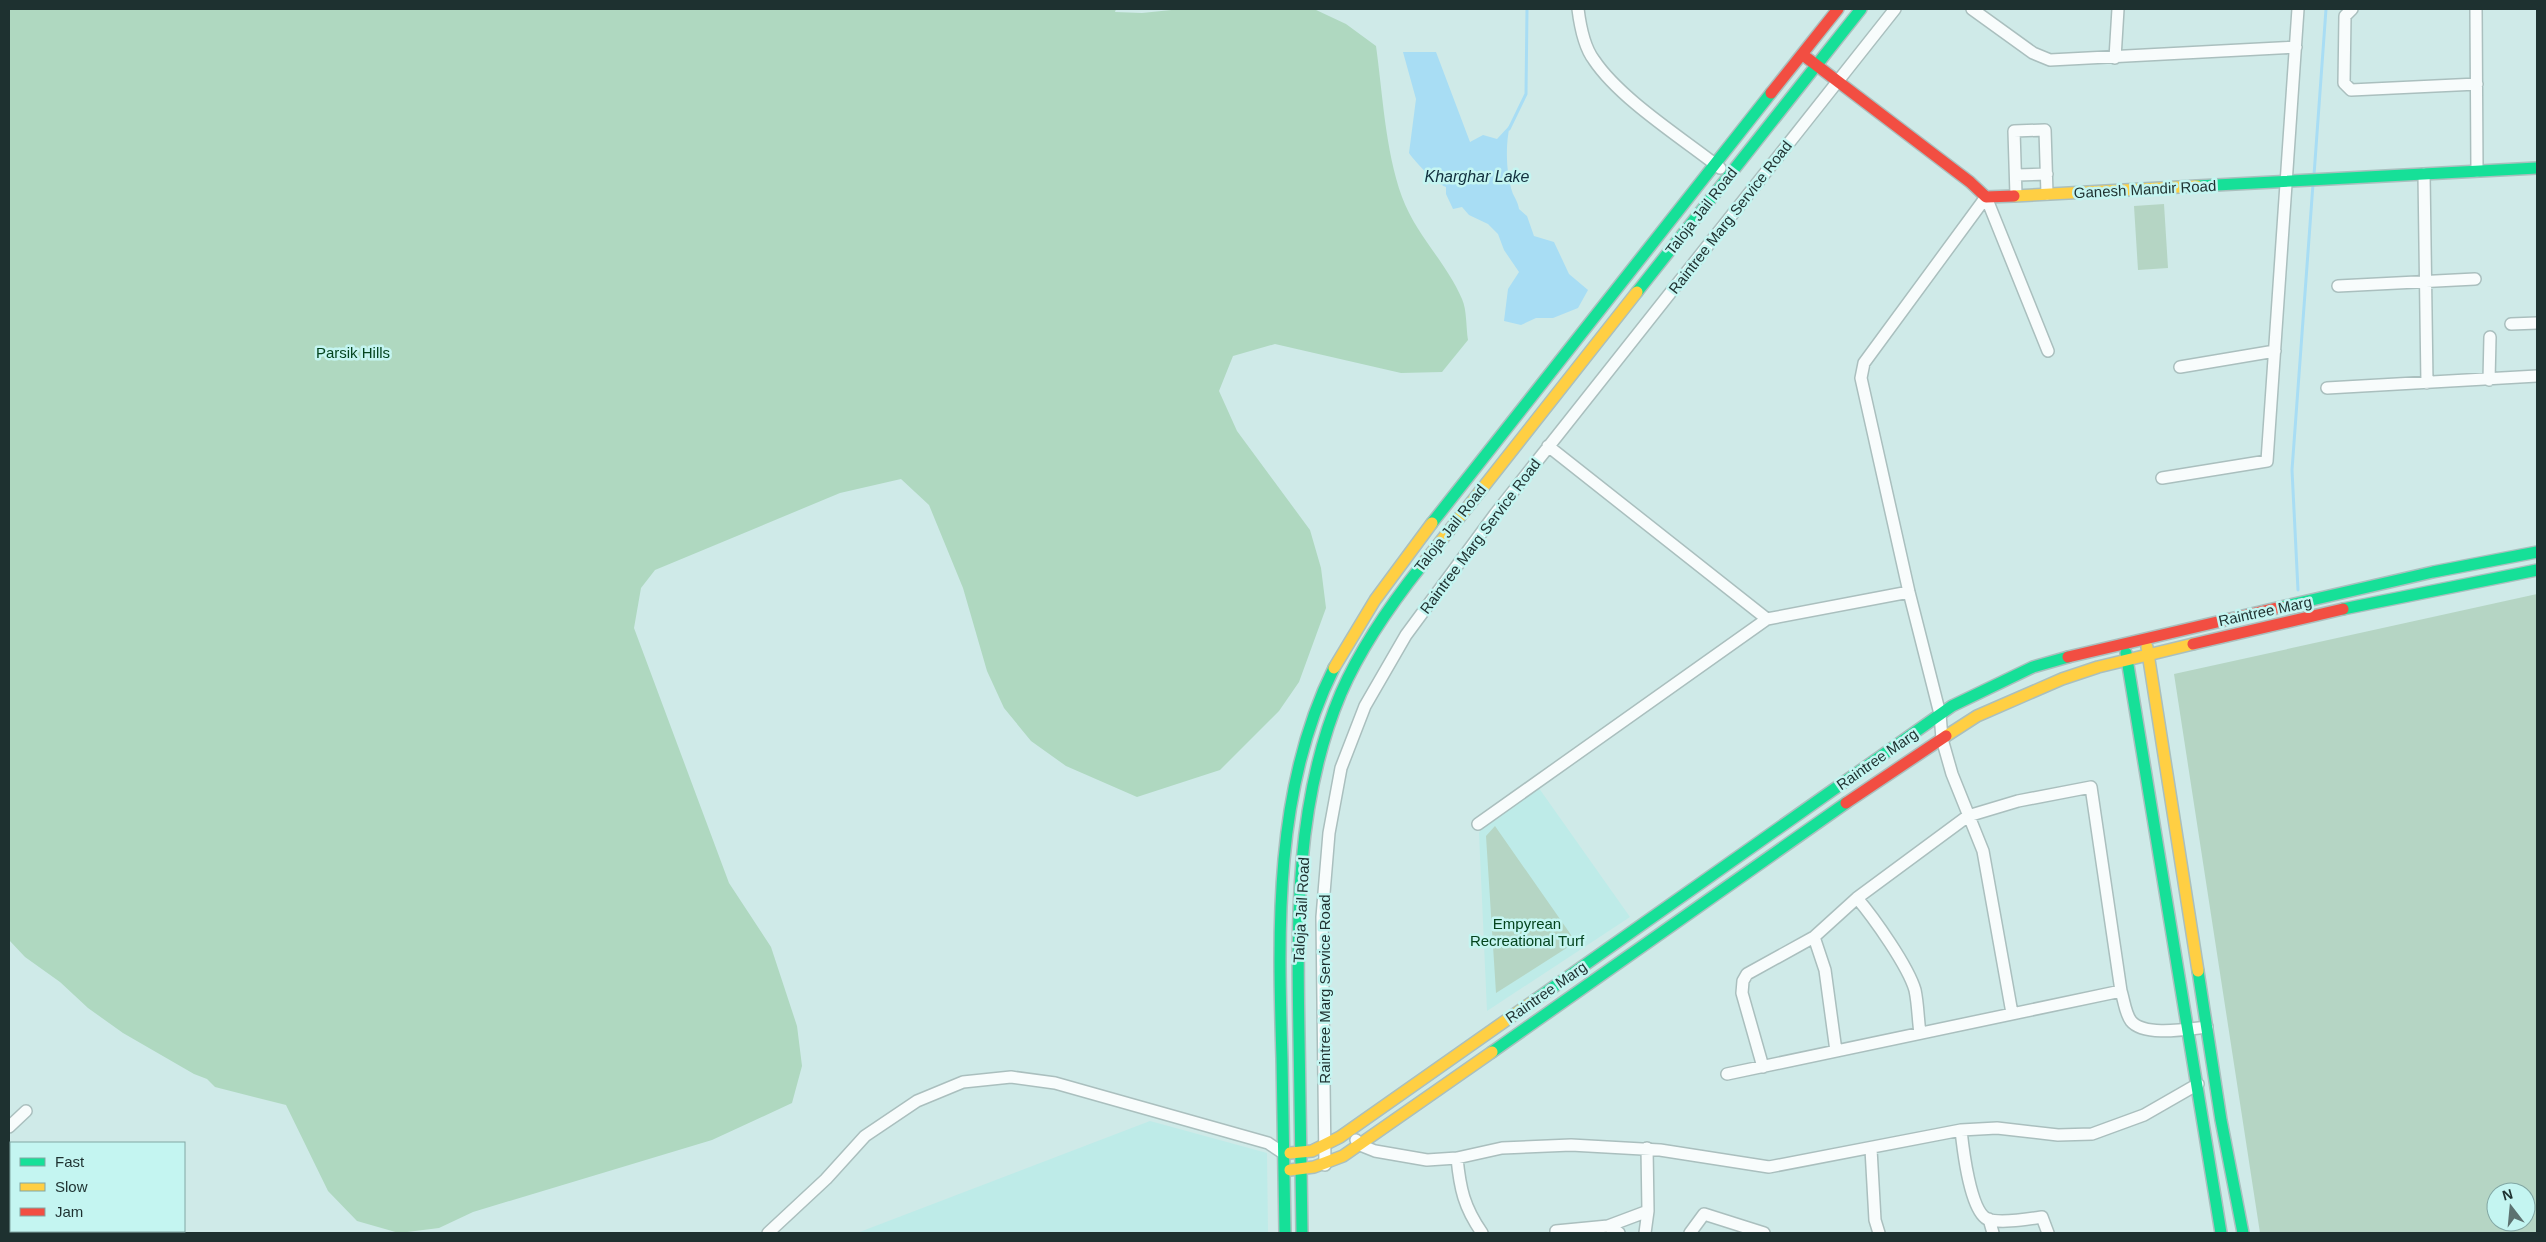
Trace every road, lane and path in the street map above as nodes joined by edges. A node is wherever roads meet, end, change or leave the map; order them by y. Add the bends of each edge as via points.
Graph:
1 (1578, 9) edge
2 (1838, 9) edge
3 (1861, 9) edge
4 (1895, 9) edge
5 (1972, 9) edge
6 (2118, 9) edge
7 (2298, 9) edge
8 (2352, 9) edge
9 (2476, 9) edge
10 (2296, 48) junction
11 (1802, 54) junction
12 (2115, 58) junction
13 (1816, 65) junction
14 (1838, 82) junction
15 (2477, 84) junction
16 (1715, 164) junction
17 (2537, 168) edge
18 (2477, 172) junction
19 (2048, 174) junction
20 (2424, 174) junction
21 (1729, 175) junction
22 (2017, 175) junction
23 (2291, 182) junction
24 (2047, 194) junction
25 (2016, 195) junction
26 (1986, 197) junction
27 (2475, 279) dead end
28 (2424, 282) junction
29 (2338, 286) dead end
30 (2537, 323) edge
31 (2511, 324) dead end
32 (2490, 337) dead end
33 (2048, 351) dead end
34 (2275, 351) junction
35 (2180, 367) dead end
36 (2537, 376) edge
37 (2489, 380) junction
38 (2427, 383) junction
39 (2326, 388) dead end
40 (1548, 446) junction
41 (2162, 478) dead end
42 (2537, 552) edge
43 (2446, 570) junction
44 (2537, 570) edge
45 (2449, 588) junction
46 (1909, 592) junction
47 (1767, 619) junction
48 (2144, 639) junction
49 (2124, 642) junction
50 (2149, 656) junction
51 (2127, 660) junction
52 (1940, 714) junction
53 (1942, 739) junction
54 (1968, 816) junction
55 (1478, 824) dead end
56 (1857, 898) junction
57 (1814, 937) junction
58 (2122, 991) junction
59 (2012, 1012) junction
60 (2206, 1027) junction
61 (2189, 1028) junction
62 (1920, 1033) junction
63 (1836, 1051) junction
64 (1763, 1067) junction
65 (1727, 1074) dead end
66 (2198, 1084) junction
67 (26, 1111) dead end
68 (2202, 1112) junction
69 (2220, 1115) junction
70 (9, 1126) edge
71 (1349, 1130) junction
72 (1961, 1130) junction
73 (1360, 1145) junction
74 (1325, 1146) junction
75 (1647, 1148) junction
76 (1871, 1149) junction
77 (1301, 1152) junction
78 (1283, 1153) junction
79 (1457, 1158) junction
80 (1325, 1165) junction
81 (1284, 1170) junction
82 (1301, 1170) junction
83 (1648, 1211) junction
84 (2239, 1211) junction
85 (2218, 1213) junction
86 (1988, 1219) junction
87 (1606, 1230) edge
88 (1556, 1231) dead end
89 (768, 1233) edge
90 (1285, 1233) edge
91 (1302, 1233) edge
92 (1482, 1233) edge
93 (1619, 1233) edge
94 (1646, 1233) edge
95 (1690, 1233) edge
96 (1764, 1233) edge
97 (1879, 1233) edge
98 (1993, 1233) edge
99 (2048, 1233) edge
100 (2221, 1233) edge
101 (2243, 1233) edge

1 - 16 street via 1592,59 1614,85
2 - 11 main road, Taloja Jail Road
3 - 13 main road, Taloja Jail Road
4 - 14 street, Raintree Marg Service Road
5 - 12 street via 2043,58 2058,61
6 - 12 street
7 - 10 street
8 - 15 street via 2345,16 2344,83 2347,88
9 - 15 street
10 - 12 street
10 - 23 street
11 - 13 main road
11 - 16 main road, Taloja Jail Road
13 - 14 main road
13 - 21 main road, Taloja Jail Road
14 - 26 main road
14 - 40 street, Raintree Marg Service Road
15 - 18 street
16 - 21 street
16 - 78 main road, Taloja Jail Road via 1396,568 1363,618 1319,700 1306,735 1298,772 1284,878 1281,965
17 - 18 main road, Ganesh Mandir Road
18 - 20 main road, Ganesh Mandir Road
19 - 22 street
19 - 22 street via 2045,130 2014,131
19 - 24 street
20 - 23 main road, Ganesh Mandir Road
20 - 28 street
21 - 77 main road, Taloja Jail Road via 1411,579 1378,627 1336,706 1315,775 1302,874 1298,985
22 - 25 street
23 - 24 main road, Ganesh Mandir Road
23 - 34 street
24 - 25 main road, Ganesh Mandir Road
25 - 26 main road, Ganesh Mandir Road
26 - 33 street
26 - 46 street via 1864,363 1861,378
27 - 28 street
28 - 29 street
28 - 38 street
30 - 31 street
32 - 37 street
34 - 35 street
34 - 41 street via 2267,461
36 - 37 street
37 - 38 street
38 - 39 street
40 - 47 street
40 - 74 street, Raintree Marg Service Road via 1406,635 1365,706 1341,768 1329,832 1322,917
42 - 43 main road, Raintree Marg
43 - 45 main road
43 - 48 main road, Raintree Marg
44 - 45 main road, Raintree Marg
45 - 50 main road, Raintree Marg via 2337,610
46 - 47 street
46 - 52 street
47 - 55 street
48 - 49 main road, Raintree Marg
48 - 50 main road
49 - 51 main road
49 - 52 main road, Raintree Marg via 2033,667
50 - 51 main road, Raintree Marg
50 - 60 main road
51 - 53 main road, Raintree Marg via 2080,672 2008,701 1960,724
51 - 61 main road
52 - 53 street
52 - 71 main road, Raintree Marg
53 - 54 street
53 - 73 main road, Raintree Marg via 1891,771
54 - 56 street
54 - 58 street via 2018,801 2091,787
54 - 59 street via 1983,851
56 - 57 street
56 - 62 street via 1873,916 1909,977 1915,990
57 - 63 street via 1824,970
57 - 64 street via 1747,974 1743,981 1743,999
58 - 59 street
58 - 61 street via 2131,1021 2140,1028 2156,1031
59 - 62 street
60 - 61 street
60 - 69 main road
61 - 66 main road
62 - 63 street
63 - 64 street
64 - 65 street
66 - 68 main road
66 - 72 street via 2144,1115 2092,1134 2058,1135 1997,1128
67 - 70 street
68 - 69 main road
68 - 85 main road
69 - 84 main road
71 - 73 street
71 - 74 main road, Raintree Marg
72 - 76 street
72 - 86 street via 1976,1205
73 - 79 street via 1427,1160
73 - 80 main road, Raintree Marg
74 - 77 main road, Raintree Marg
74 - 80 street, Raintree Marg Service Road
75 - 76 street via 1769,1167
75 - 79 street via 1531,1146 1502,1148
75 - 83 street
76 - 97 street via 1875,1220
77 - 78 main road, Raintree Marg
77 - 82 main road
78 - 81 main road
78 - 89 street via 1268,1143 1055,1083 1011,1077 963,1082 917,1101 865,1136 826,1179
79 - 92 street via 1461,1191 1469,1215
80 - 82 main road, Raintree Marg
81 - 82 main road, Raintree Marg
81 - 90 main road
82 - 91 main road
83 - 87 street
83 - 94 street
84 - 85 main road
84 - 101 main road
85 - 100 main road
86 - 98 street
86 - 99 street via 2042,1218
87 - 88 street
87 - 93 street
95 - 96 street via 1704,1214

